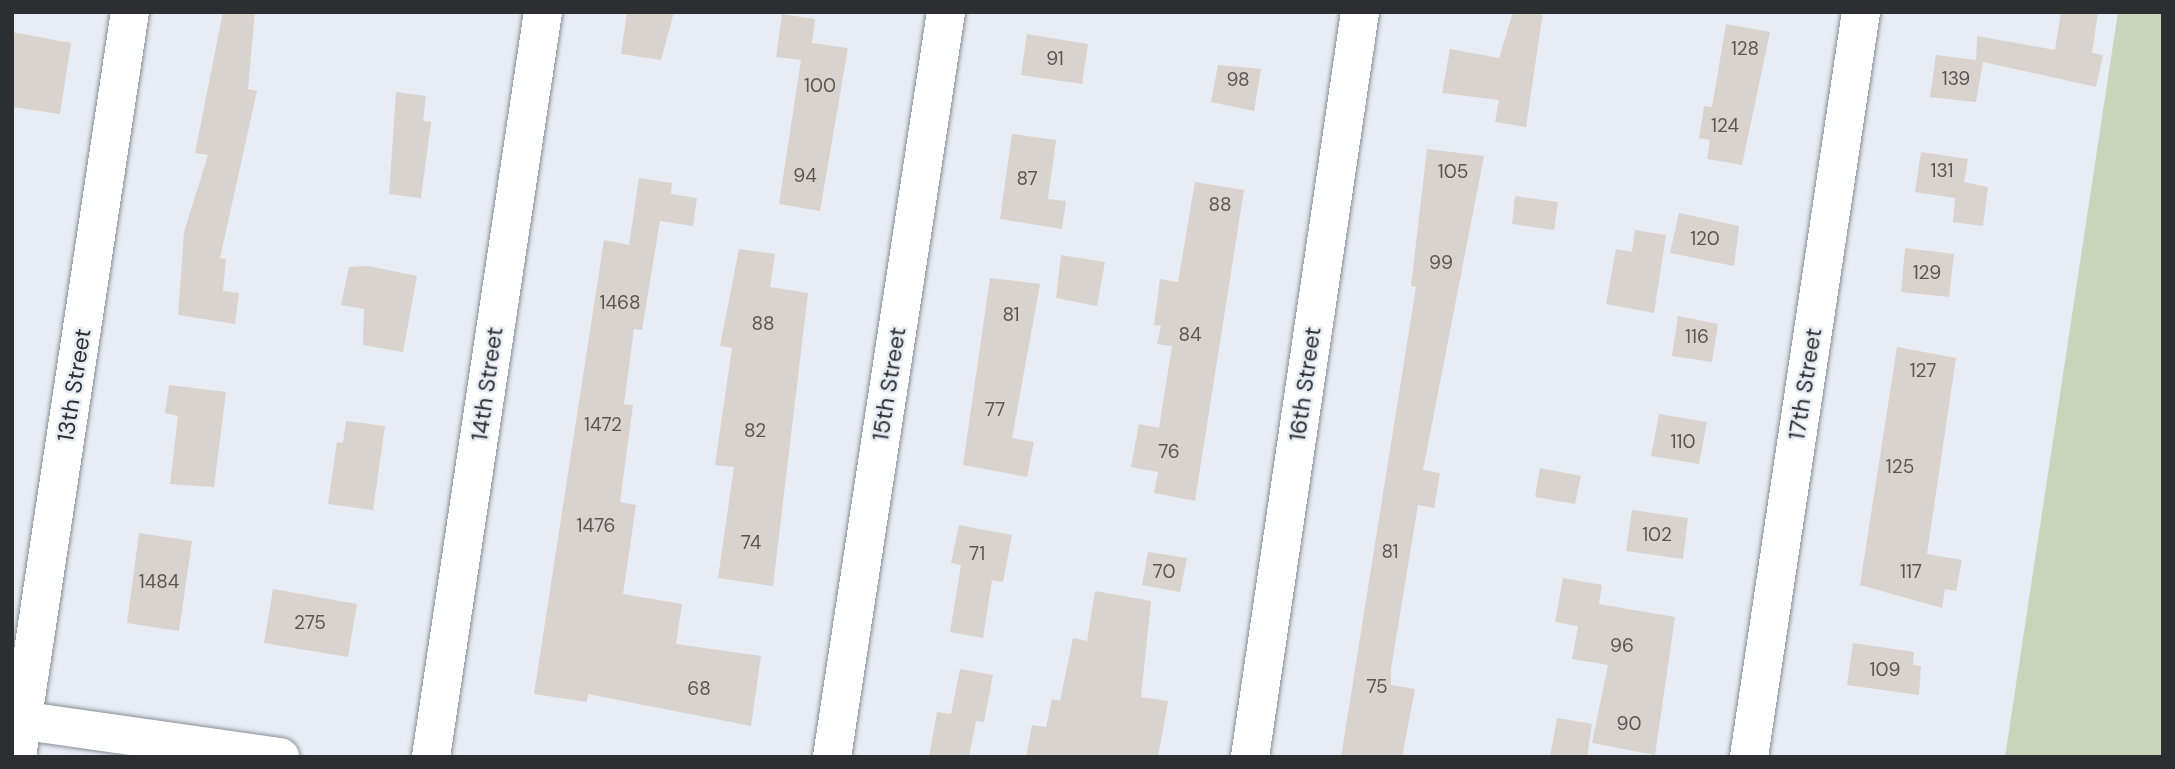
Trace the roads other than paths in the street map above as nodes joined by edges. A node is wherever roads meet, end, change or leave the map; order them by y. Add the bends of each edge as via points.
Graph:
1 (130, 12) edge
2 (542, 12) edge
3 (946, 12) edge
4 (1360, 12) edge
5 (1861, 12) edge
6 (17, 732) edge
7 (280, 757) edge
8 (431, 757) edge
9 (832, 757) edge
10 (1250, 757) edge
11 (1749, 757) edge

1 - 6 street, 13th Street
2 - 8 street, 14th Street
3 - 9 street, 15th Street
4 - 10 street, 16th Street
5 - 11 street, 17th Street
6 - 7 street

